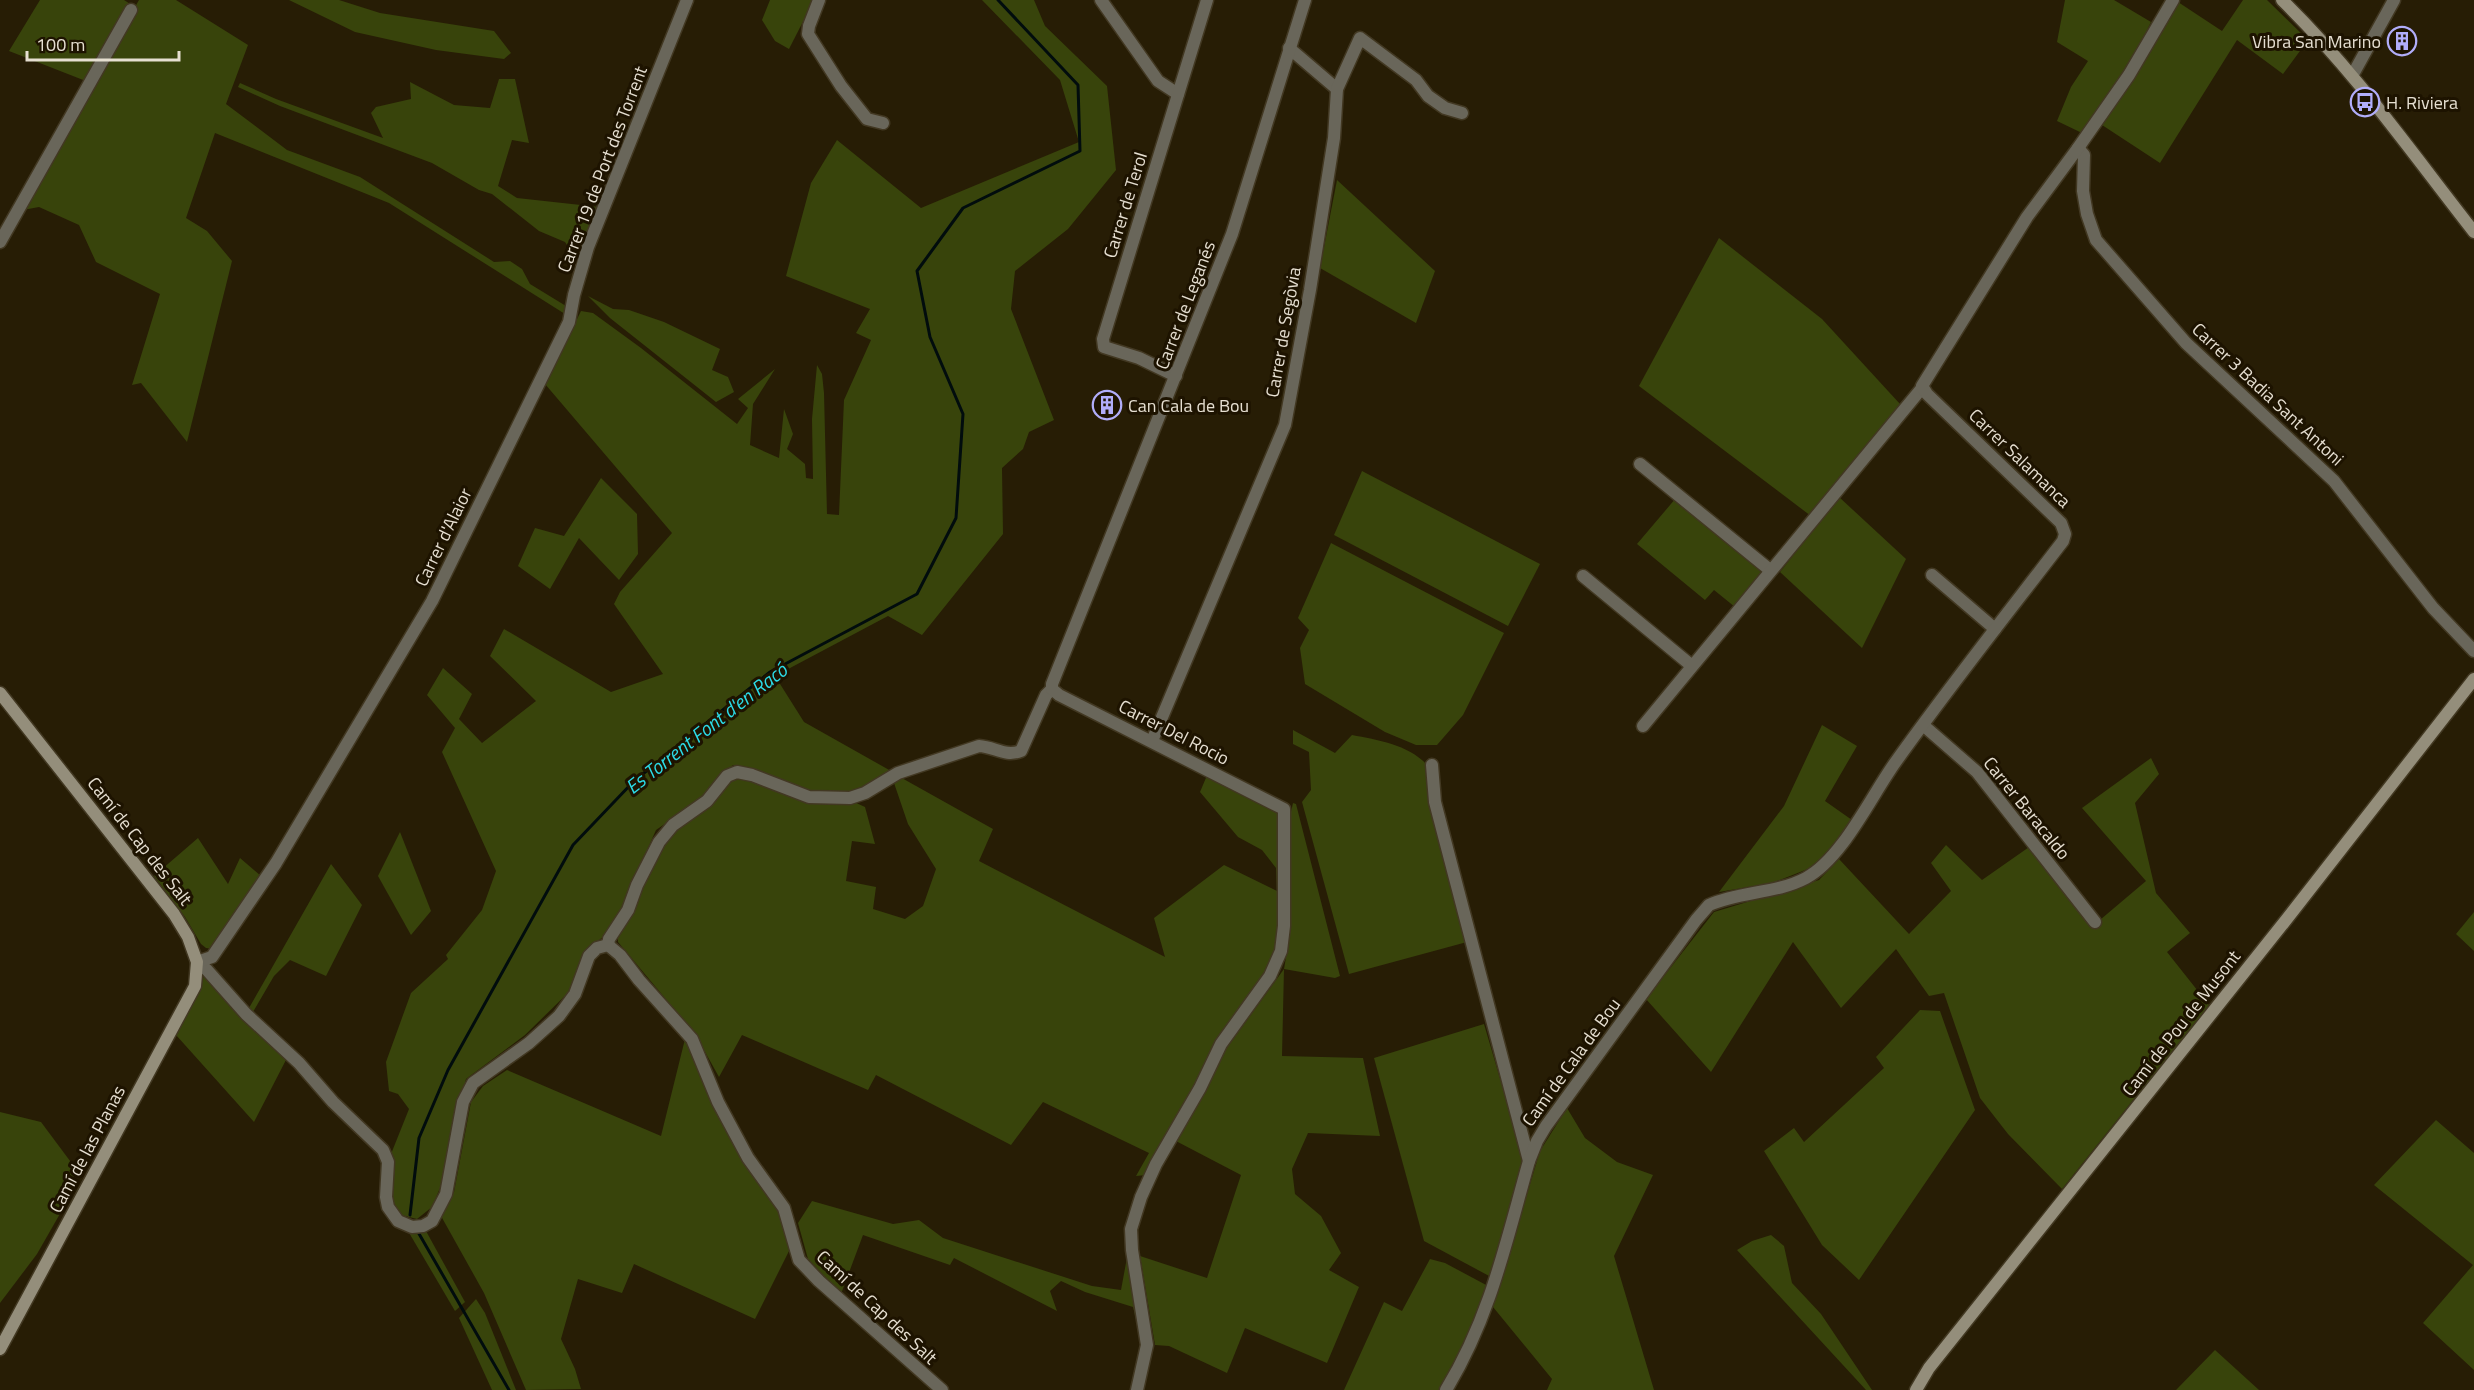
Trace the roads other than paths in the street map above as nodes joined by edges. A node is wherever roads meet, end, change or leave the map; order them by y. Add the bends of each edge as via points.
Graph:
1 (687, 0) edge
2 (819, 0) edge
3 (1101, 0) edge
4 (1207, 0) edge
5 (1305, 0) edge
6 (2173, 0) edge
7 (2282, 0) edge
8 (2394, 0) edge
9 (131, 10) dead end
10 (1289, 48) junction
11 (2352, 76) junction
12 (1336, 89) junction
13 (1178, 94) junction
14 (1462, 114) dead end
15 (883, 123) dead end
16 (2078, 148) junction
17 (2474, 232) edge
18 (0, 242) edge
19 (1176, 376) junction
20 (538, 384) joint
21 (1922, 388) junction
22 (1640, 464) dead end
23 (1770, 570) junction
24 (1932, 575) dead end
25 (1583, 576) dead end
26 (1995, 629) junction
27 (2474, 651) edge
28 (1692, 666) junction
29 (2474, 679) edge
30 (1052, 687) junction
31 (0, 693) edge
32 (1923, 724) junction
33 (1643, 726) dead end
34 (1152, 741) junction
35 (1432, 765) dead end
36 (1836, 851) joint
37 (2095, 922) dead end
38 (608, 945) junction
39 (198, 962) junction
40 (1529, 1161) junction
41 (0, 1349) edge
42 (942, 1390) edge
43 (1137, 1390) edge
44 (1446, 1390) edge
45 (1916, 1390) edge

1 - 20 street, Carrer 19 de Port des Torrent via 588,247 569,322
2 - 15 street via 808,34 867,119
3 - 13 street via 1158,81
4 - 13 street, Carrer de Terol
5 - 10 street, Carrer de Leganés
6 - 16 street via 2129,75
7 - 11 street
8 - 11 street
9 - 18 street
10 - 12 street
10 - 19 street, Carrer de Leganés via 1232,234
11 - 17 street
12 - 14 street, Carrer de Segòvia via 1360,38 1416,80 1428,96
12 - 34 street, Carrer de Segòvia via 1334,138 1285,425
13 - 19 street, Carrer de Terol via 1103,339 1104,347 1140,358
16 - 21 street via 2027,217
16 - 27 street, Carrer 3 Badia Sant Antoni via 2084,155 2086,214 2096,240 2186,343 2334,481 2433,608
19 - 30 street, Carrer de Leganés
20 - 39 street, Carrer d'Alaior via 432,601 276,863 212,957
21 - 23 street
21 - 26 street, Carrer Salamanca via 2064,528 2062,541
22 - 23 street
23 - 28 street
24 - 26 street
25 - 28 street
26 - 32 street, Carrer Salamanca
28 - 33 street
29 - 45 street, Camí de Pou de Musont via 1929,1368
30 - 34 street, Carrer Del Rocio via 1059,695
30 - 38 street, Carrer de Leganés via 1021,751 1012,754 979,746 898,773 850,798 808,797 752,775 736,772 727,776 707,801 674,825 659,842
31 - 39 street, Camí de Cap des Salt via 174,914
32 - 36 street, Carrer Salamanca
32 - 37 street, Carrer Baracaldo via 1977,772
34 - 43 street, Carrer Del Rocio via 1284,809 1284,926 1281,951 1270,976 1221,1044 1141,1197 1131,1229 1148,1345
35 - 40 street via 1435,802
36 - 40 street, Camí de Cala de Bou via 1806,878 1709,905 1546,1126
38 - 39 street, Camí de Cap des Salt via 589,956 575,994 559,1017 473,1083 463,1102 446,1194 432,1221 412,1227 399,1221 388,1207 388,1162 383,1150
38 - 42 street, Camí de Cap des Salt via 692,1039 718,1102 748,1158 784,1208 799,1260
39 - 41 street, Camí de las Planas via 195,986
40 - 44 street, Camí de Cala de Bou via 1490,1300 1466,1358

